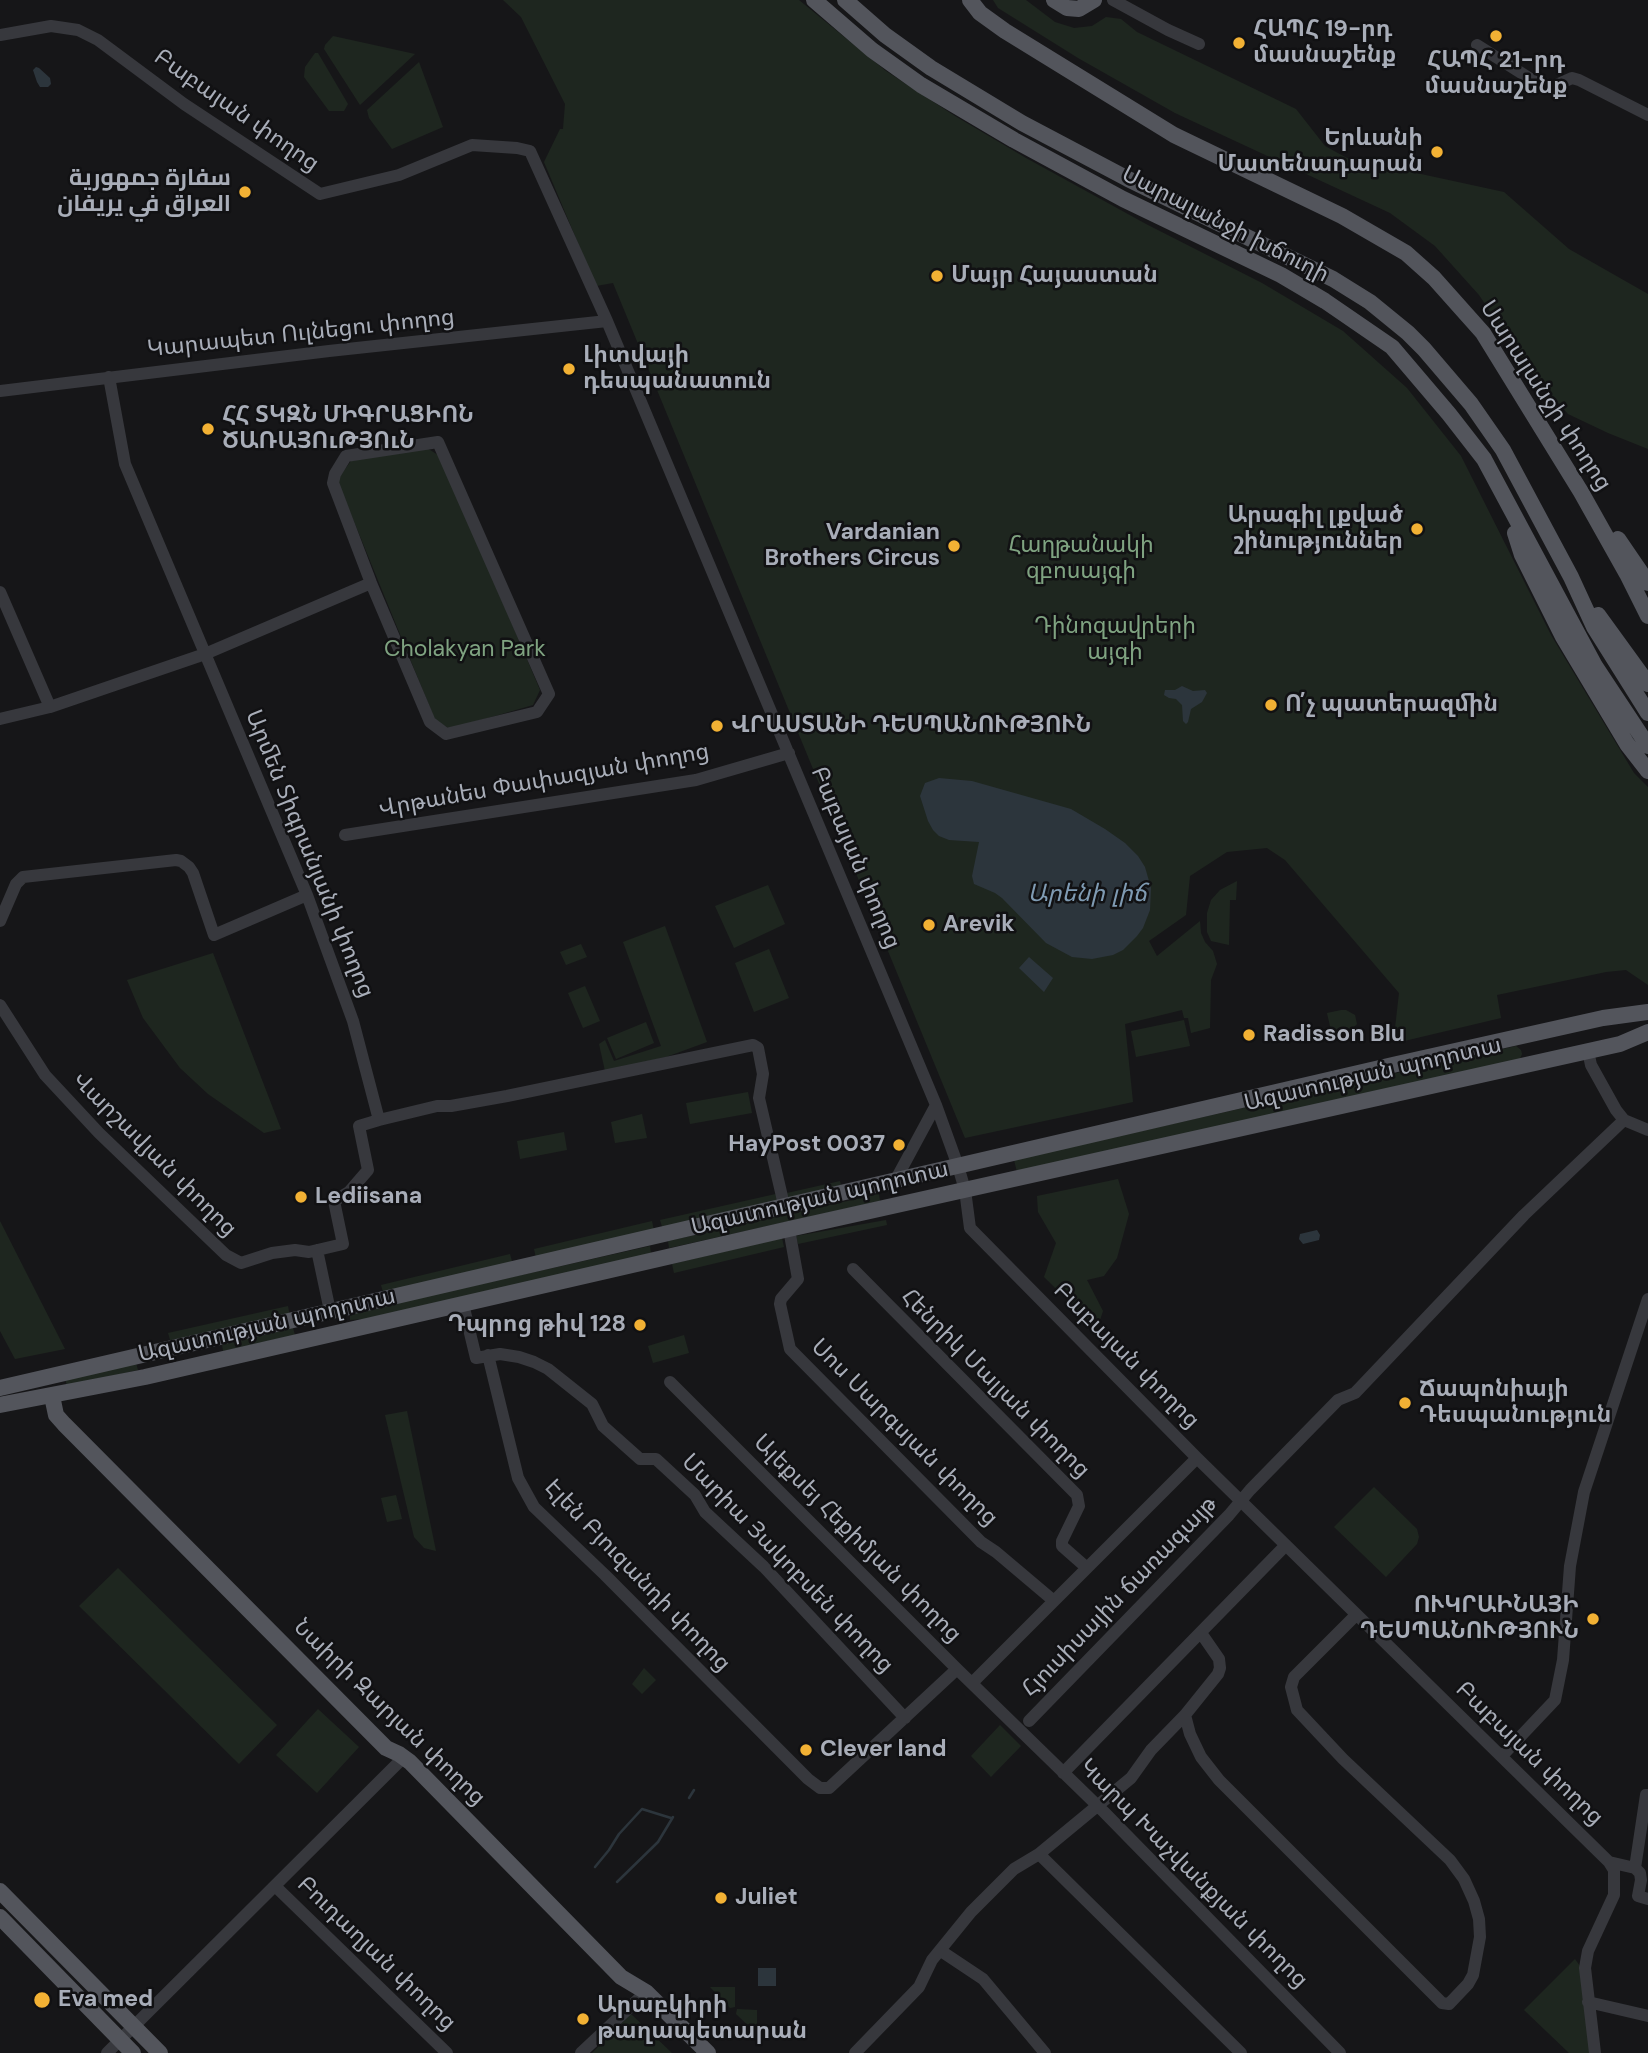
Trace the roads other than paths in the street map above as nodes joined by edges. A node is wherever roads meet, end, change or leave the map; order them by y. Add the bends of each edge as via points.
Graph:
1 (814, 0) edge
2 (845, 0) edge
3 (970, 0) edge
4 (1054, 0) edge
5 (1094, 0) edge
6 (1113, 0) edge
7 (0, 35) edge
8 (1199, 44) dead end
9 (1477, 45) dead end
10 (1648, 115) edge
11 (607, 321) junction
12 (1408, 333) junction
13 (1392, 347) junction
14 (109, 377) junction
15 (0, 391) edge
16 (1500, 489) junction
17 (1581, 492) junction
18 (1571, 577) junction
19 (371, 583) junction
20 (1648, 583) edge
21 (0, 592) edge
22 (1648, 616) edge
23 (205, 654) junction
24 (1648, 684) edge
25 (50, 708) junction
26 (1648, 713) edge
27 (0, 719) edge
28 (1648, 746) edge
29 (789, 752) junction
30 (1648, 771) edge
31 (345, 835) dead end
32 (307, 895) junction
33 (0, 921) edge
34 (0, 1005) edge
35 (1648, 1006) edge
36 (1648, 1012) edge
37 (1629, 1015) junction
38 (1603, 1018) junction
39 (1648, 1032) edge
40 (1648, 1038) edge
41 (1620, 1044) junction
42 (1588, 1051) junction
43 (1553, 1059) junction
44 (936, 1105) junction
45 (1624, 1119) junction
46 (379, 1120) junction
47 (1648, 1130) edge
48 (958, 1166) junction
49 (895, 1181) junction
50 (965, 1190) junction
51 (785, 1205) junction
52 (789, 1229) junction
53 (317, 1251) junction
54 (853, 1269) dead end
55 (1648, 1299) edge
56 (463, 1304) junction
57 (330, 1311) junction
58 (140, 1356) junction
59 (488, 1356) junction
60 (145, 1377) junction
61 (670, 1382) dead end
62 (2, 1384) edge
63 (52, 1396) junction
64 (0, 1405) edge
65 (1197, 1458) junction
66 (1242, 1502) junction
67 (1286, 1545) junction
68 (1087, 1568) junction
69 (1054, 1601) junction
70 (1356, 1615) junction
71 (1201, 1633) junction
72 (957, 1669) junction
73 (972, 1683) junction
74 (1185, 1715) junction
75 (905, 1718) junction
76 (1029, 1721) dead end
77 (1016, 1726) joint
78 (1502, 1756) junction
79 (407, 1760) junction
80 (1063, 1773) junction
81 (1648, 1795) edge
82 (1099, 1806) junction
83 (1039, 1854) junction
84 (1609, 1862) junction
85 (1635, 1868) junction
86 (277, 1888) junction
87 (0, 1891) edge
88 (1648, 1899) edge
89 (0, 1917) edge
90 (941, 1951) junction
91 (643, 1994) junction
92 (1588, 2002) junction
93 (1648, 2016) edge
94 (136, 2029) junction
95 (124, 2048) edge
96 (862, 2051) edge
97 (107, 2053) edge
98 (160, 2053) edge
99 (447, 2053) edge
100 (581, 2053) edge
101 (696, 2053) edge
102 (708, 2053) edge
103 (1045, 2053) edge
104 (1241, 2053) edge
105 (1340, 2053) edge
106 (1595, 2053) edge

1 - 13 main road, Սարալանջի խճուղի via 872,50 990,127 1123,199 1281,275
2 - 12 main road, Սարալանջի խճուղի via 931,68 1023,123 1333,279
3 - 17 main road, Սարալանջի փողոց via 1005,31 1174,135 1342,216 1406,253 1483,333
4 - 5 main road via 1079,9
6 - 8 street
7 - 11 street, Բաբայան փողոց via 51,26 78,30 320,194 399,175 472,145 530,151
9 - 10 street via 1537,83 1554,86 1572,78 1579,80
11 - 14 street, Կարապետ Ուլնեցու փողոց
11 - 29 street, Բաբայան փողոց
12 - 13 main road via 1400,333
12 - 18 main road, Սարալանջի խճուղի via 1471,404 1503,450
13 - 16 main road, Սարալանջի խճուղի via 1484,459
14 - 15 street, Կարապետ Ուլնեցու փողոց
14 - 23 street, Արմեն Տիգրանյանի փողոց via 125,464
16 - 28 main road, Սարալանջի խճուղի via 1595,666
16 - 30 main road via 1522,555 1563,637
17 - 20 main road
17 - 22 main road, Սարալանջի փողոց
18 - 24 main road
18 - 26 main road, Սարալանջի խճուղի via 1594,627
19 - 19 street via 333,483 335,474 346,456 438,442 548,694 537,712 446,734 430,722
19 - 23 street
21 - 25 street
23 - 25 street
23 - 32 street, Արմեն Տիգրանյանի փողոց
25 - 27 street
29 - 31 street, Վրթանես Փափազյան փողոց via 696,780
29 - 44 street, Բաբայան փողոց
32 - 33 street via 214,935 193,873 181,861 23,877
32 - 46 street, Արմեն Տիգրանյանի փողոց via 349,1007
34 - 53 street, Վարշավյան փողոց via 45,1075 226,1255 241,1263 272,1253
35 - 37 main road
36 - 37 main road, Ազատության պողոտա
37 - 38 main road, Ազատության պողոտա
38 - 43 main road via 1611,1030 1604,1042
38 - 48 main road, Ազատության պողոտա
39 - 41 main road, Ազատության պողոտա
40 - 41 main road
41 - 42 main road, Ազատության պողոտա
42 - 43 main road, Ազատության պողոտա
42 - 45 street via 1601,1084
43 - 50 main road, Ազատության պողոտա
44 - 48 street, Բաբայան փողոց
44 - 49 street
45 - 47 street
45 - 66 street, Հյուսիսային ճառագայթ via 1355,1393 1338,1399
46 - 51 street via 753,1045 758,1048 763,1074 759,1098
46 - 53 street via 359,1126 368,1170 334,1201 343,1244
48 - 49 main road, Ազատության պողոտա
48 - 50 street, Բաբայան փողոց
49 - 51 main road, Ազատության պողոտա
50 - 52 main road, Ազատության պողոտա
50 - 65 street, Բաբայան փողոց via 970,1228
51 - 57 main road, Ազատության պողոտա
52 - 56 main road, Ազատության պողոտա
52 - 69 street, Սոս Սարգսյան փողոց via 798,1279 780,1304 790,1349 981,1542
53 - 57 street
54 - 68 street, Հենրիկ Մալյան փողոց via 1077,1495 1079,1506 1062,1546
55 - 78 street via 1584,1492 1570,1566 1563,1660 1555,1700
56 - 59 street via 475,1358
56 - 60 main road, Ազատության պողոտա
57 - 58 main road, Ազատության պողոտա
58 - 60 main road
58 - 62 main road, Ազատության պողոտա
59 - 75 street, Մարիա Յակոբսեն փողոց via 519,1357 548,1369 592,1404 603,1426 640,1459 656,1459
59 - 75 street, Էլեն Բյուզանդի փողոց via 519,1478 534,1507 808,1779 820,1788 829,1788
60 - 63 main road, Ազատության պողոտա
61 - 72 street, Ալեքսեյ Հեքիմյան փողոց
63 - 64 main road, Ազատության պողոտա
63 - 79 main road, Նաիրի Զարյան փողոց via 56,1415 386,1748
65 - 66 street, Բաբայան փողոց
65 - 68 street
66 - 67 street, Բաբայան փողոց
66 - 76 street, Հյուսիսային ճառագայթ
67 - 70 street, Բաբայան փողոց
67 - 71 street
68 - 69 street
69 - 73 street
70 - 74 street via 1294,1677 1291,1687 1297,1710 1464,1879 1479,1928 1475,1966 1468,1984 1452,2002 1442,2003 1219,1780 1201,1757
70 - 78 street, Բաբայան փողոց
71 - 74 street via 1220,1668
71 - 80 street
72 - 73 street, Ալեքսեյ Հեքիմյան փողոց
72 - 75 street
73 - 77 street, Ալեքսեյ Հեքիմյան փողոց
74 - 82 street via 1131,1778
77 - 80 street, Կարպ Խաչվանքյան փողոց
78 - 84 street, Բաբայան փողոց
79 - 86 street
79 - 91 main road, Նաիրի Զարյան փողոց
80 - 82 street, Կարպ Խաչվանքյան փողոց
81 - 85 street
82 - 83 street
82 - 105 street, Կարպ Խաչվանքյան փողոց
83 - 90 street via 1014,1869 962,1922
83 - 104 street
84 - 85 street
84 - 92 street via 1614,1870 1614,1895 1588,1951
85 - 88 street via 1641,1880 1638,1896
86 - 94 street
86 - 99 street, Բուդաղյան փողոց
87 - 94 main road
89 - 95 main road
90 - 96 street via 919,1987
90 - 103 street via 984,1979
91 - 100 street
91 - 101 main road, Նաիրի Զարյան փողոց
91 - 102 main road, Նաիրի Զարյան փողոց
92 - 93 street
92 - 106 street
94 - 95 street
94 - 98 main road
95 - 97 street

